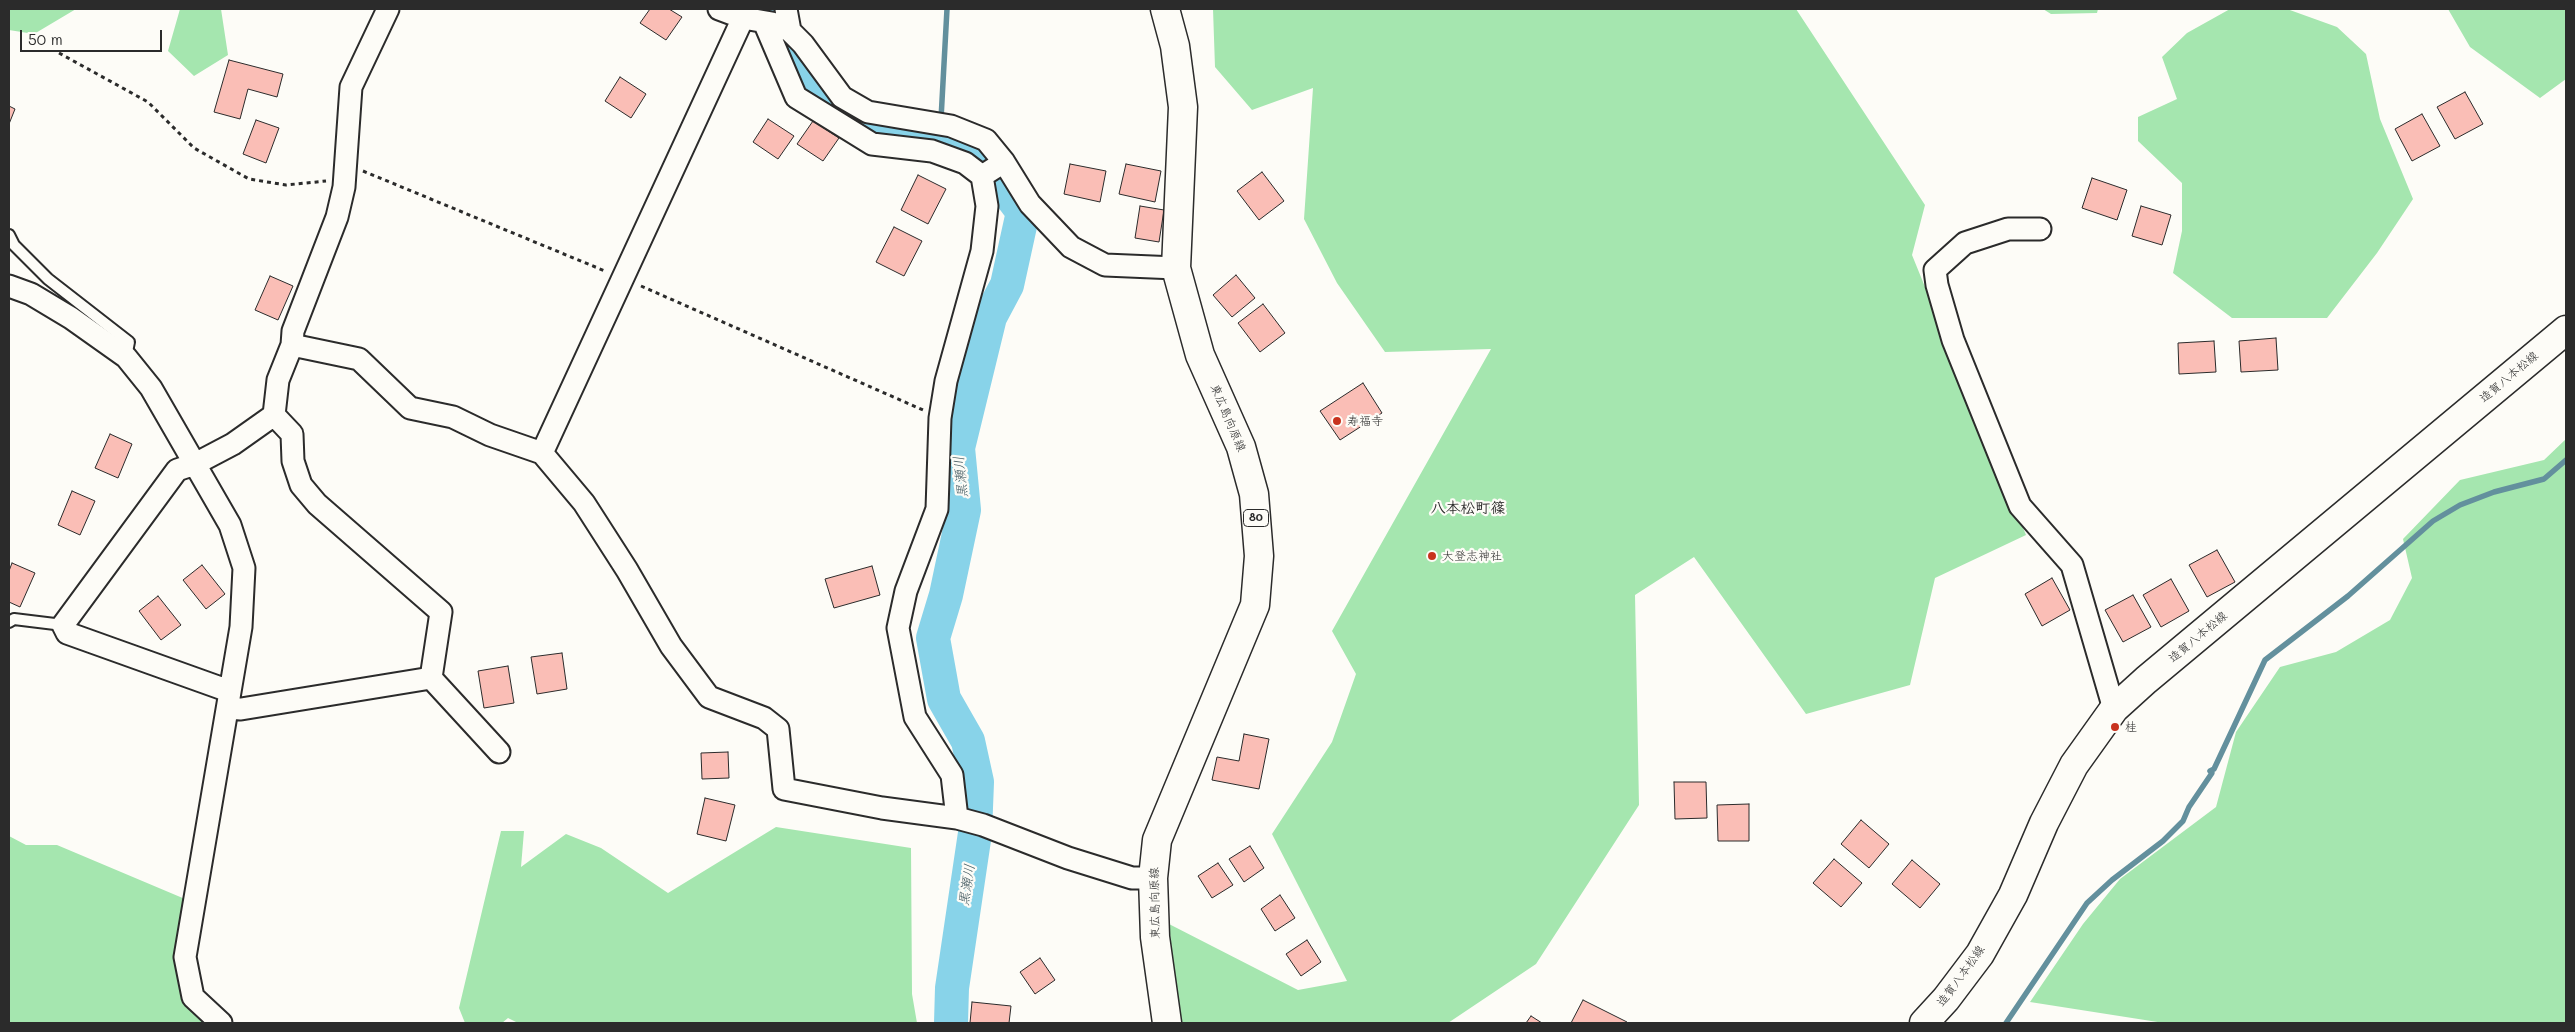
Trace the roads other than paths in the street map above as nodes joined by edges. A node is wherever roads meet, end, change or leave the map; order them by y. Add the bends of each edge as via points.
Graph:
1 (388, 9) edge
2 (719, 9) edge
3 (786, 9) edge
4 (1165, 9) edge
5 (742, 18) junction
6 (764, 22) junction
7 (790, 31) junction
8 (993, 169) junction
9 (2040, 229) dead end
10 (9, 235) edge
11 (1176, 268) junction
12 (9, 286) edge
13 (2566, 330) edge
14 (292, 345) junction
15 (126, 357) junction
16 (274, 415) junction
17 (542, 453) junction
18 (195, 464) junction
19 (9, 622) edge
20 (63, 625) junction
21 (431, 678) junction
22 (229, 700) junction
23 (2114, 709) junction
24 (499, 752) dead end
25 (969, 821) junction
26 (1153, 878) junction
27 (221, 1023) edge
28 (1167, 1023) edge
29 (1924, 1023) edge

1 - 14 street via 351,87 344,187 337,217 293,331
2 - 5 street
3 - 7 street
4 - 11 main road, 東広島向原線 / 80 via 1175,46 1184,107
5 - 6 street
5 - 17 street
6 - 7 street
6 - 8 street via 796,97 872,144 932,151
7 - 8 street via 842,97 868,112 951,126 986,140
8 - 11 street via 1072,247 1105,265
8 - 25 street via 982,251 946,381 940,418 937,509 906,591 898,628 915,717 952,774
9 - 23 street via 2008,229 1965,243 1935,270 1936,285 1952,340 2020,506 2072,565
10 - 15 lane via 14,245 48,279 129,342
11 - 26 main road, 東広島向原線 / 80 via 1200,356 1241,446 1254,494 1259,556 1255,605 1157,840
12 - 15 street via 30,294 71,318
13 - 23 main road, 造賀八本松線
14 - 16 street via 278,380
14 - 17 street via 359,359 410,408 453,417 490,435
15 - 18 street via 151,388
16 - 18 street via 233,444
16 - 21 street via 292,434 294,460 301,485 317,504 442,612
17 - 25 street via 584,503 671,646 709,697 764,718 778,729 784,789
18 - 20 street via 177,470
18 - 22 street via 230,525 244,568 241,627
19 - 20 lane via 14,619
20 - 22 street via 67,633
21 - 22 street via 241,709
21 - 24 street
22 - 27 street via 185,957 193,997
23 - 29 main road, 造賀八本松線 via 2074,765 2044,823 2013,896 1980,954
25 - 26 street via 1132,878
26 - 28 main road, 東広島向原線 / 80 via 1155,937

